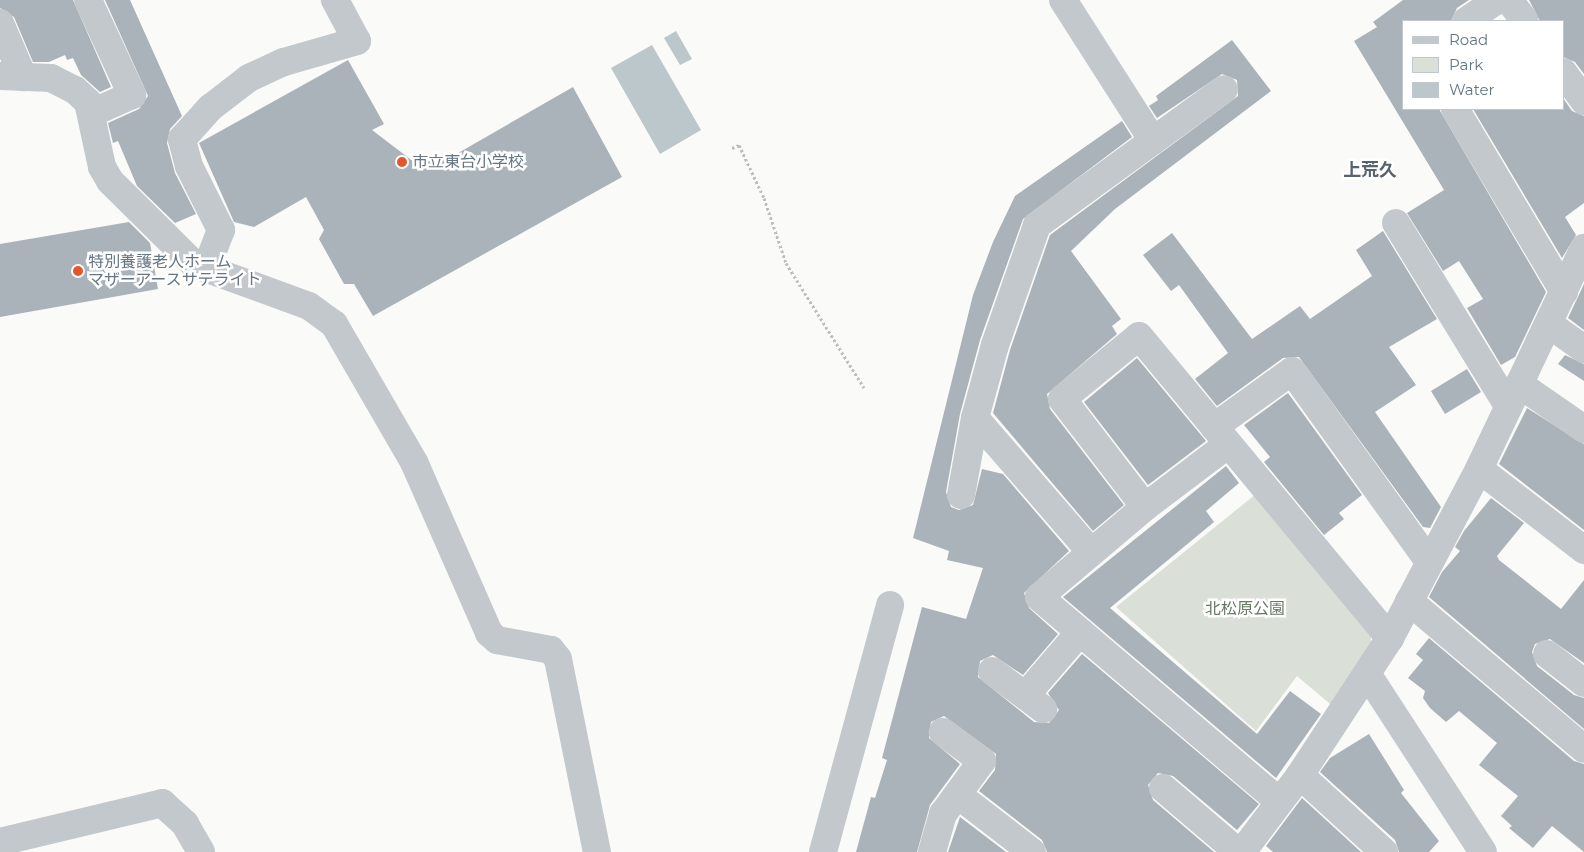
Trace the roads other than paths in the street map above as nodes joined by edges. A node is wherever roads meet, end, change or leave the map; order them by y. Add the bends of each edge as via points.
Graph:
1 (88, 0) edge
2 (335, 0) edge
3 (1063, 0) edge
4 (1497, 0) edge
5 (1509, 0) edge
6 (1467, 20) edge
7 (1524, 20) edge
8 (0, 23) edge
9 (1564, 73) edge
10 (11, 77) edge
11 (1224, 89) dead end
12 (1584, 101) edge
13 (1456, 110) edge
14 (92, 113) junction
15 (1153, 141) junction
16 (1396, 224) dead end
17 (1583, 253) edge
18 (206, 269) junction
19 (1564, 292) junction
20 (1550, 325) junction
21 (1584, 349) edge
22 (1514, 395) junction
23 (975, 418) junction
24 (1584, 429) edge
25 (1221, 436) junction
26 (1478, 469) junction
27 (962, 495) dead end
28 (1145, 507) junction
29 (1584, 550) edge
30 (1092, 552) junction
31 (1429, 562) junction
32 (1409, 601) junction
33 (890, 606) dead end
34 (1080, 632) junction
35 (1390, 638) junction
36 (1547, 654) dead end
37 (992, 671) dead end
38 (1368, 675) junction
39 (1584, 683) edge
40 (943, 732) dead end
41 (1584, 749) edge
42 (1300, 775) junction
43 (1162, 788) dead end
44 (958, 795) junction
45 (1279, 801) junction
46 (0, 842) edge
47 (201, 852) edge
48 (597, 852) edge
49 (824, 852) edge
50 (932, 852) edge
51 (1032, 852) edge
52 (1238, 852) edge
53 (1242, 852) edge
54 (1384, 852) edge
55 (1483, 852) edge

1 - 14 street via 132,95
2 - 18 street via 357,42 284,62 249,78 210,108 182,139 189,166 221,230
3 - 15 street
4 - 6 street
5 - 7 street
8 - 10 street
9 - 12 street
10 - 14 street via 51,78 75,90 88,102
11 - 15 street
13 - 19 street
14 - 18 street via 102,167 110,181 194,264
15 - 23 street via 1037,225 995,345
16 - 22 street
17 - 19 street
18 - 48 street via 309,306 334,324 414,462 490,633 497,640 551,650 558,659
19 - 20 street
20 - 21 street
20 - 22 street
22 - 24 street
22 - 26 street
23 - 27 street
23 - 30 street
25 - 28 street
25 - 28 street via 1139,336 1062,399
25 - 31 street via 1292,371
25 - 35 street
26 - 29 street
26 - 31 street
28 - 30 street
30 - 34 street via 1039,597
31 - 32 street
32 - 35 street
32 - 41 street
33 - 49 street
34 - 37 street via 1034,702
34 - 45 street
35 - 38 street
36 - 39 street
38 - 42 street
38 - 55 street
40 - 44 street via 982,761
42 - 45 street
42 - 54 street
43 - 52 street
44 - 50 street via 943,814
44 - 51 street
45 - 53 street
46 - 47 street via 162,803 184,824

